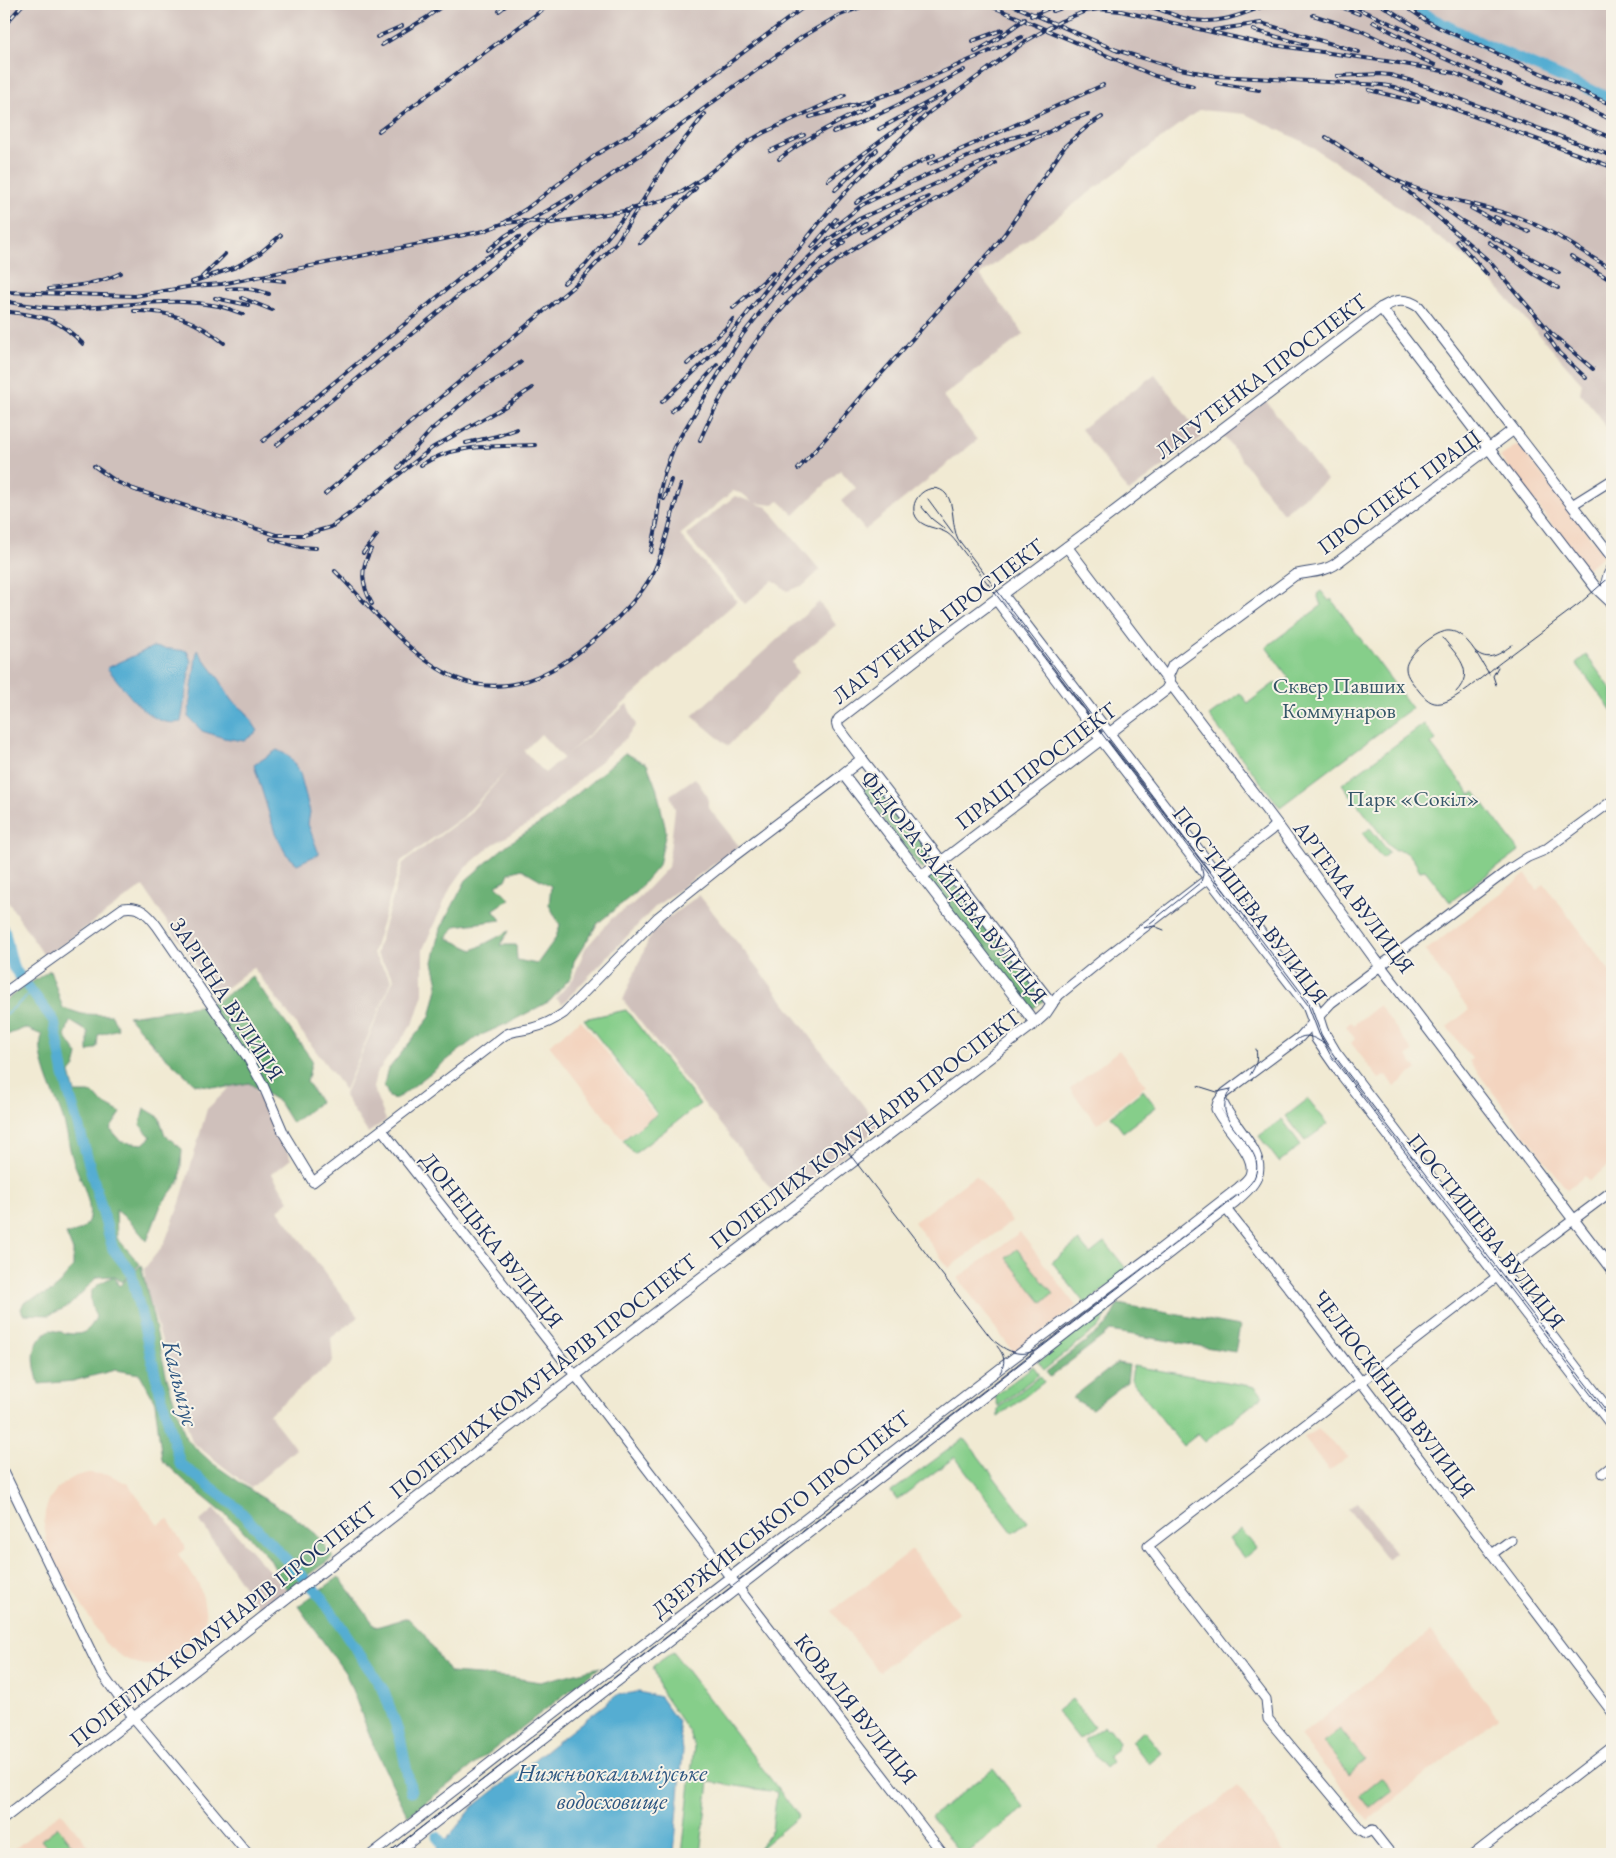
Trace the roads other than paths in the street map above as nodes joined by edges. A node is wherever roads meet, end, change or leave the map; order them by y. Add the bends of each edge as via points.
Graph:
1 (1381, 308) junction
2 (1513, 430) junction
3 (1490, 448) junction
4 (1612, 480) edge
5 (1572, 505) junction
6 (1067, 547) junction
7 (1612, 557) edge
8 (1612, 569) edge
9 (999, 597) junction
10 (1612, 597) edge
11 (1612, 603) edge
12 (1170, 683) junction
13 (1105, 736) junction
14 (862, 759) junction
15 (843, 774) junction
16 (1612, 801) edge
17 (1277, 824) junction
18 (942, 861) junction
19 (1213, 875) junction
20 (921, 877) junction
21 (1381, 965) junction
22 (4, 993) edge
23 (1052, 1004) junction
24 (1316, 1018) junction
25 (1035, 1023) junction
26 (1295, 1041) junction
27 (1320, 1047) junction
28 (1221, 1098) junction
29 (382, 1130) junction
30 (1612, 1191) edge
31 (1216, 1206) junction
32 (1226, 1209) junction
33 (1574, 1220) junction
34 (1612, 1270) edge
35 (1500, 1274) junction
36 (575, 1375) junction
37 (1361, 1382) junction
38 (1612, 1414) edge
39 (1612, 1426) edge
40 (1612, 1466) edge
41 (4, 1472) edge
42 (1603, 1473) dead end
43 (1511, 1540) dead end
44 (1492, 1554) junction
45 (731, 1577) junction
46 (738, 1587) junction
47 (1612, 1712) edge
48 (134, 1718) junction
49 (1612, 1747) edge
50 (4, 1818) edge
51 (248, 1854) edge
52 (372, 1854) edge
53 (395, 1854) edge
54 (944, 1854) edge
55 (1391, 1854) edge
56 (1474, 1854) edge

1 - 2 main road, ЛАГУТЕНКА ПРОСПЕКТ via 1406,300 1419,307
1 - 3 main road
1 - 6 main road, ЛАГУТЕНКА ПРОСПЕКТ
2 - 3 main road, ПРОСПЕКТ ПРАЦІ
2 - 5 main road
3 - 11 main road via 1593,584
3 - 12 main road, ПРОСПЕКТ ПРАЦІ via 1327,570 1295,575 1173,665 1168,676
4 - 5 street
5 - 7 main road
6 - 9 main road, ЛАГУТЕНКА ПРОСПЕКТ
6 - 12 main road, АРТЕМА ВУЛИЦЯ
8 - 10 main road via 1606,580
9 - 13 street, ПОСТИШЕВА ВУЛИЦЯ
9 - 14 main road, ЛАГУТЕНКА ПРОСПЕКТ via 839,719 838,727
12 - 13 main road, ПРАЦІ ПРОСПЕКТ via 1166,690
12 - 17 main road, АРТЕМА ВУЛИЦЯ
13 - 18 main road, ПРАЦІ ПРОСПЕКТ
13 - 19 street, ПОСТИШЕВА ВУЛИЦЯ
14 - 15 main road
14 - 18 main road, ФЕДОРА ЗАЙЦЕВА ВУЛИЦЯ
15 - 20 main road, ФЕДОРА ЗАЙЦЕВА ВУЛИЦЯ
15 - 29 street via 658,917 564,1013 548,1023 505,1035
16 - 21 street via 1545,850 1511,868
17 - 19 street
17 - 21 main road, АРТЕМА ВУЛИЦЯ
18 - 20 main road, ПРАЦІ ПРОСПЕКТ
18 - 23 main road, ФЕДОРА ЗАЙЦЕВА ВУЛИЦЯ
19 - 23 street, ПОЛЕГЛИХ КОМУНАРІВ ПРОСПЕКТ via 1102,960
19 - 24 street, ПОСТИШЕВА ВУЛИЦЯ via 1315,1005
20 - 25 main road, ФЕДОРА ЗАЙЦЕВА ВУЛИЦЯ
21 - 24 street
21 - 33 main road, АРТЕМА ВУЛИЦЯ
22 - 29 street, ЗАРІЧНА ВУЛИЦЯ via 123,908 133,906 141,909 157,926 248,1058 284,1134 313,1182
23 - 25 main road, ПОЛЕГЛИХ КОМУНАРІВ ПРОСПЕКТ
24 - 26 street
24 - 27 street, ПОСТИШЕВА ВУЛИЦЯ via 1316,1039
24 - 35 street, ПОСТИШЕВА ВУЛИЦЯ via 1336,1052
25 - 36 main road, ПОЛЕГЛИХ КОМУНАРІВ ПРОСПЕКТ
26 - 27 street via 1311,1039
26 - 28 street
27 - 35 street, ПОСТИШЕВА ВУЛИЦЯ
28 - 31 street via 1216,1109 1220,1119 1248,1156 1252,1167 1248,1178
28 - 32 street via 1227,1113 1255,1152 1259,1167 1255,1182
29 - 36 street, ДОНЕЦЬКА ВУЛИЦЯ
30 - 33 street
31 - 32 street
31 - 45 street, ДЗЕРЖИНСЬКОГО ПРОСПЕКТ
32 - 37 street, ЧЕЛЮСКІНЦІВ ВУЛИЦЯ
32 - 46 street, ДЗЕРЖИНСЬКОГО ПРОСПЕКТ
33 - 34 main road, АРТЕМА ВУЛИЦЯ
33 - 35 street
35 - 37 street
35 - 38 street, ПОСТИШЕВА ВУЛИЦЯ
35 - 39 street, ПОСТИШЕВА ВУЛИЦЯ
36 - 45 street, ДОНЕЦЬКА ВУЛИЦЯ
36 - 48 main road, ПОЛЕГЛИХ КОМУНАРІВ ПРОСПЕКТ
37 - 44 street, ЧЕЛЮСКІНЦІВ ВУЛИЦЯ
37 - 55 street via 1148,1546 1266,1699 1268,1719 1361,1830 1372,1830
40 - 42 street
41 - 48 street via 102,1674
43 - 44 street
44 - 47 street, ЧЕЛЮСКІНЦІВ ВУЛИЦЯ
45 - 46 street, ДОНЕЦЬКА ВУЛИЦЯ
45 - 52 street, ДЗЕРЖИНСЬКОГО ПРОСПЕКТ
46 - 53 street, ДЗЕРЖИНСЬКОГО ПРОСПЕКТ
46 - 54 street, КОВАЛЯ ВУЛИЦЯ
48 - 50 main road, ПОЛЕГЛИХ КОМУНАРІВ ПРОСПЕКТ
48 - 51 street
49 - 56 street

